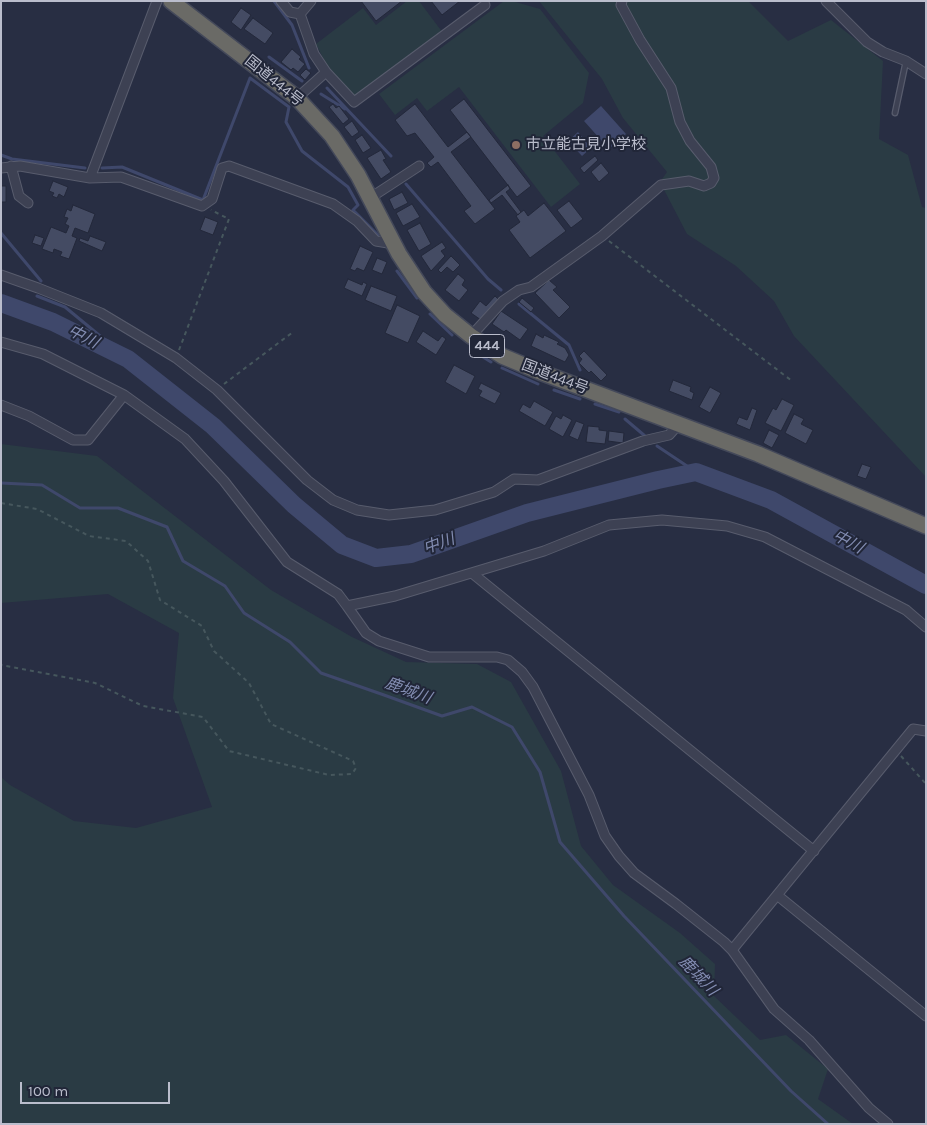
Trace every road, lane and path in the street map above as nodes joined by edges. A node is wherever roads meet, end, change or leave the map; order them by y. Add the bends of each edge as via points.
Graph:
1 (157, 1) edge
2 (171, 1) edge
3 (281, 1) edge
4 (311, 1) edge
5 (622, 1) edge
6 (826, 1) edge
7 (485, 5) dead end
8 (300, 14) junction
9 (906, 61) junction
10 (326, 72) junction
11 (926, 74) edge
12 (297, 98) junction
13 (895, 113) dead end
14 (11, 166) junction
15 (419, 166) dead end
16 (1, 168) edge
17 (90, 178) junction
18 (370, 198) junction
19 (28, 203) dead end
20 (202, 206) junction
21 (602, 236) junction
22 (394, 244) junction
23 (1, 275) edge
24 (293, 332) dead end
25 (471, 336) junction
26 (1, 342) edge
27 (176, 358) junction
28 (792, 381) dead end
29 (216, 390) junction
30 (124, 395) junction
31 (1, 405) edge
32 (678, 424) junction
33 (1, 503) edge
34 (926, 526) edge
35 (472, 573) junction
36 (348, 606) junction
37 (926, 627) edge
38 (1, 665) edge
39 (926, 731) edge
40 (896, 750) junction
41 (926, 784) edge
42 (814, 851) junction
43 (777, 895) junction
44 (732, 950) junction
45 (926, 1016) edge
46 (888, 1124) edge

1 - 17 street
2 - 12 highway, 国道444号 / 444
3 - 8 street via 290,12
4 - 8 street
5 - 21 street via 640,40 671,88 680,122 690,141 711,167 714,178 704,186 689,181 661,185
6 - 9 street via 867,42
7 - 10 street via 354,102
8 - 10 street via 314,54
9 - 11 street
9 - 13 lane
10 - 12 street
12 - 18 highway, 国道444号 / 444 via 332,136
14 - 16 street
14 - 17 street
14 - 19 street via 19,196
15 - 18 street
17 - 20 street via 121,177
18 - 22 highway, 国道444号 / 444
20 - 22 street via 212,199 222,168 230,166 333,204 376,241
20 - 27 path via 228,218
21 - 25 street via 531,286 503,301
21 - 28 path
22 - 25 highway, 国道444号 / 444 via 424,292
23 - 27 street via 100,313
24 - 29 path
25 - 32 highway, 国道444号 / 444 via 509,360
26 - 30 street via 43,354
27 - 29 street
29 - 32 street via 307,480 333,500 357,510 389,514 435,510 494,492 514,479 538,480 643,441 669,435
30 - 31 street via 88,440 73,440
30 - 36 street via 185,440 224,481 287,562 338,594
32 - 34 highway, 国道444号 / 444 via 758,454
33 - 38 path via 37,509 88,536 126,541 148,561 160,600 202,626 214,651 249,683 271,724 353,761 356,768 352,774 329,775 229,751 203,717 143,706 95,684
35 - 36 street
35 - 37 street via 544,551 608,525 662,520 728,526 773,541 897,606
35 - 42 street
36 - 44 street via 366,633 379,641 429,657 497,657 508,660 522,672 534,687 589,795 606,836 619,856 634,873
39 - 40 street via 913,729
40 - 41 path
40 - 42 street
42 - 43 street
43 - 44 street
43 - 45 street
44 - 46 street via 774,1009 809,1040 869,1108

